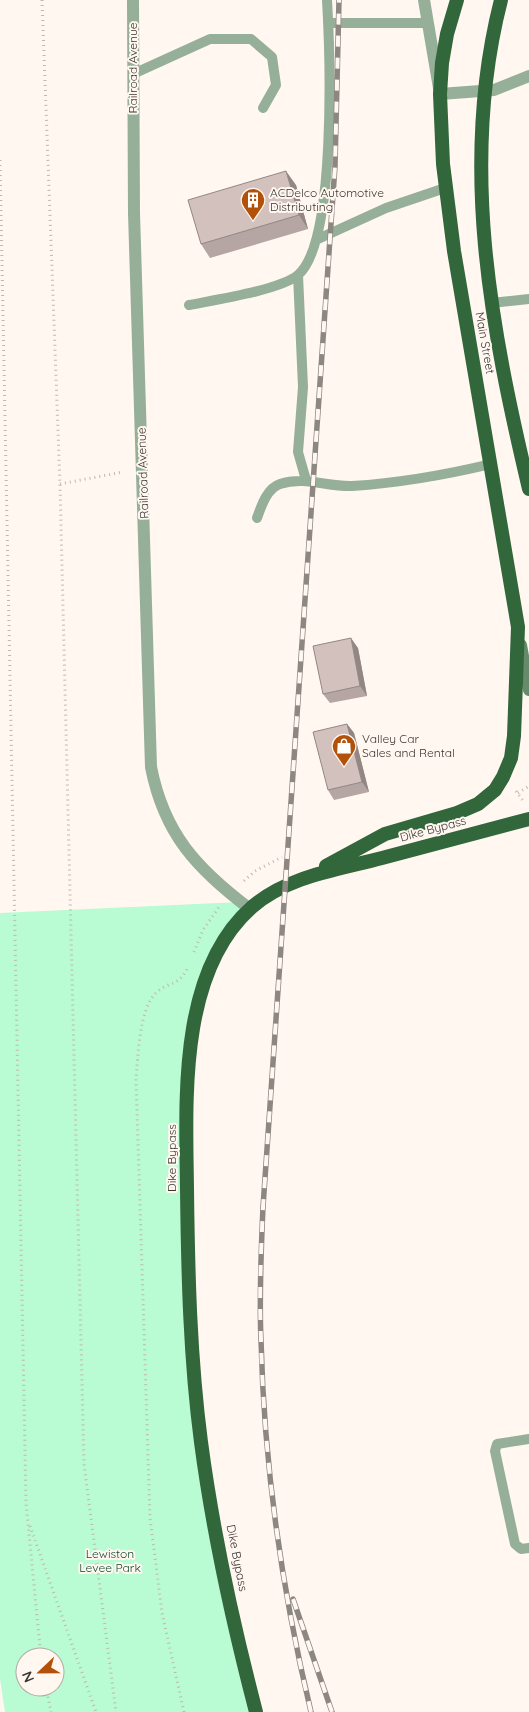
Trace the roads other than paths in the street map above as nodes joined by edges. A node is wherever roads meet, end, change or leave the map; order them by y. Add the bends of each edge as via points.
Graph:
1 (133, 0) edge
2 (327, 0) edge
3 (424, 0) edge
4 (457, 0) edge
5 (501, 0) edge
6 (328, 23) junction
7 (426, 23) junction
8 (133, 74) junction
9 (529, 76) edge
10 (483, 92) junction
11 (440, 94) junction
12 (263, 108) dead end
13 (445, 188) junction
14 (318, 239) junction
15 (298, 275) junction
16 (529, 299) edge
17 (491, 303) junction
18 (189, 305) dead end
19 (525, 454) edge
20 (491, 464) junction
21 (306, 480) junction
22 (529, 489) edge
23 (257, 518) dead end
24 (518, 628) junction
25 (529, 690) edge
26 (529, 819) edge
27 (311, 876) junction
28 (250, 909) junction
29 (529, 1439) edge
30 (529, 1548) edge
31 (256, 1712) edge

1 - 8 street, Railroad Avenue
2 - 6 lane
3 - 7 street, Main Street
4 - 11 highway via 447,34
5 - 10 highway, Main Street via 491,37
6 - 7 lane
6 - 14 lane via 328,132
7 - 11 street, Main Street
8 - 12 lane via 210,39 251,40 272,57 276,85
8 - 28 street, Railroad Avenue via 134,213 151,767 161,807 182,846 219,884
9 - 10 street
10 - 11 street
10 - 17 highway, Main Street via 480,173 483,240
11 - 13 highway, Main Street
13 - 14 lane via 386,208
13 - 20 highway, Main Street
14 - 15 lane via 311,258
15 - 18 lane via 246,294
15 - 21 lane via 303,387 298,452
16 - 17 lane
17 - 19 highway, Main Street via 502,367
19 - 22 highway, Main Street
20 - 21 lane via 433,478 349,486
20 - 24 highway, Main Street
21 - 23 lane via 278,485 262,501
24 - 25 main road, Main Street
24 - 27 highway via 511,758 495,790 478,804 457,813 385,834
26 - 27 highway, Dike Bypass
27 - 28 highway, Dike Bypass via 276,890
28 - 31 highway, Dike Bypass via 222,943 205,978 192,1036 186,1137 188,1292 201,1443 241,1656
29 - 30 lane via 498,1444 495,1451 515,1544 521,1549

